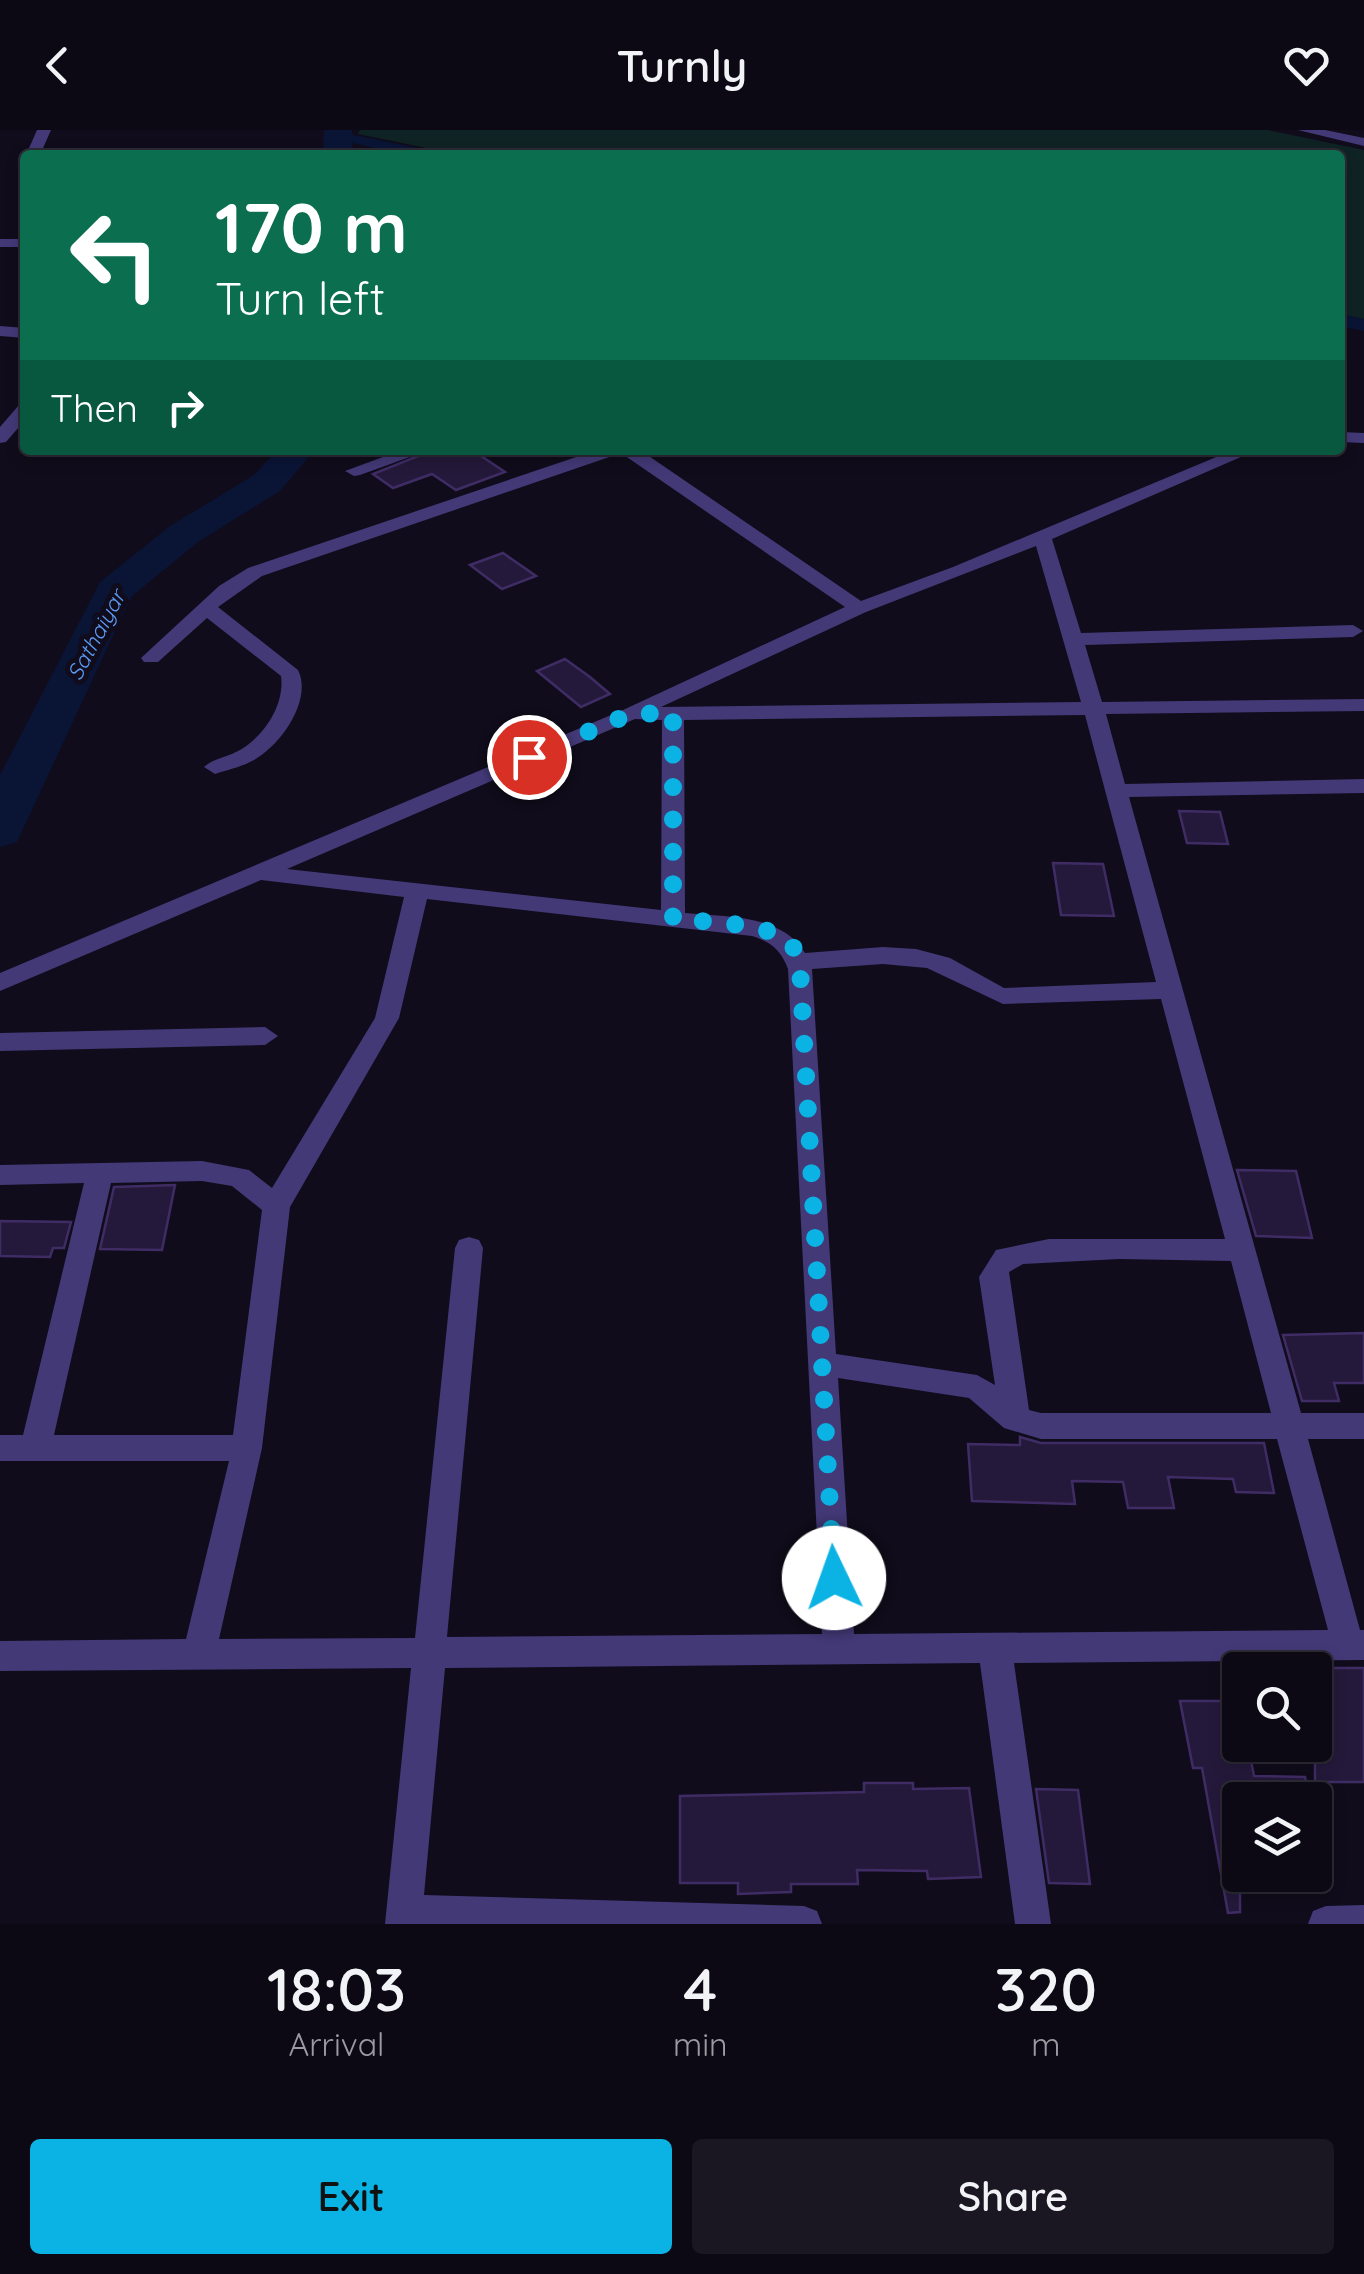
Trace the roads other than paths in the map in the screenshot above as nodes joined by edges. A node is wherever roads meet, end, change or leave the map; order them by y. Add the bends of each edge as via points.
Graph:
1 (1305, 130) edge
2 (1364, 142) edge
3 (20, 415) edge
4 (0, 438) edge
5 (404, 455) edge
6 (599, 455) edge
7 (635, 455) edge
8 (1236, 455) edge
9 (354, 471) dead end
10 (1042, 536) junction
11 (858, 608) junction
12 (208, 609) junction
13 (1353, 631) dead end
14 (1072, 639) junction
15 (151, 658) dead end
16 (1364, 705) edge
17 (1094, 710) junction
18 (673, 713) junction
19 (630, 714) junction
20 (215, 766) dead end
21 (1364, 786) edge
22 (1116, 790) junction
23 (261, 874) junction
24 (417, 891) junction
25 (673, 919) junction
26 (798, 962) junction
27 (0, 983) edge
28 (1171, 990) junction
29 (265, 1036) dead end
30 (0, 1042) edge
31 (100, 1173) junction
32 (0, 1175) edge
33 (276, 1206) junction
34 (469, 1248) dead end
35 (1242, 1250) junction
36 (822, 1364) junction
37 (1015, 1419) junction
38 (1364, 1426) edge
39 (1292, 1427) junction
40 (36, 1446) junction
41 (0, 1448) edge
42 (247, 1448) junction
43 (1356, 1645) edge
44 (995, 1648) junction
45 (839, 1650) junction
46 (432, 1654) junction
47 (199, 1655) junction
48 (0, 1656) edge
49 (404, 1919) edge
50 (1364, 1923) edge
51 (804, 1924) edge
52 (1034, 1924) edge
53 (1326, 1924) edge

1 - 2 street
3 - 4 street
5 - 9 street
6 - 12 street via 254,572
7 - 11 street
8 - 10 street
10 - 11 street
10 - 14 street
11 - 19 street
12 - 15 street
12 - 20 street via 291,674 294,684 259,746
13 - 14 street
14 - 17 street
16 - 17 street
17 - 18 street
17 - 22 street
18 - 19 street
18 - 25 street
19 - 23 street
21 - 22 street
22 - 28 street
23 - 24 street
23 - 27 street
24 - 25 street
24 - 33 street via 387,1018
25 - 26 street via 776,934 792,946
26 - 28 street via 914,957 1003,996
26 - 36 street
28 - 35 street
29 - 30 street
31 - 32 street
31 - 33 street via 238,1177
31 - 40 street
33 - 42 street
34 - 46 street
35 - 37 street via 1008,1256 994,1278
35 - 39 street
36 - 37 street via 966,1384
36 - 45 street
37 - 39 street via 1085,1428
38 - 39 street
39 - 43 street
40 - 41 street
40 - 42 street
42 - 47 street
43 - 44 street
44 - 45 street
44 - 52 street
45 - 46 street
46 - 47 street
46 - 49 street
47 - 48 street
49 - 51 street
50 - 53 street

